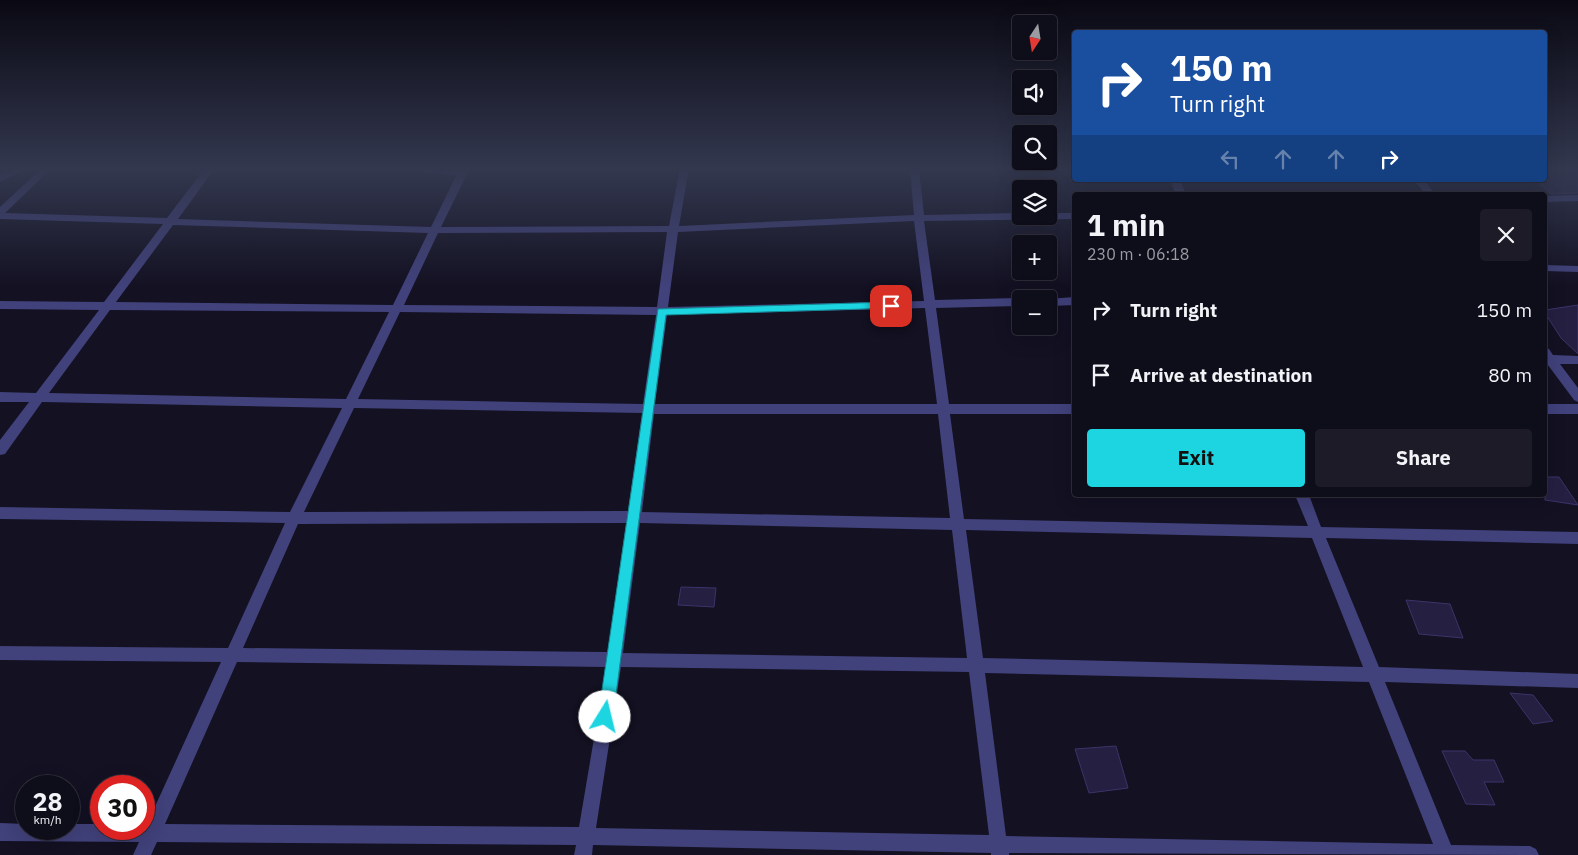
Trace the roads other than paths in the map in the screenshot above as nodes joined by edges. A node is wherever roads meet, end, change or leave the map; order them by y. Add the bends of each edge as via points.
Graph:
1 (180, 208) edge
2 (445, 208) edge
3 (677, 208) edge
4 (918, 208) edge
5 (0, 216) edge
6 (1057, 216) edge
7 (1072, 216) edge
8 (1012, 217) edge
9 (919, 218) junction
10 (171, 220) junction
11 (673, 229) junction
12 (435, 230) junction
13 (1547, 268) edge
14 (1578, 269) edge
15 (1072, 301) edge
16 (1012, 302) edge
17 (1057, 302) edge
18 (0, 305) edge
19 (930, 305) junction
20 (107, 306) junction
21 (396, 309) junction
22 (662, 311) junction
23 (1548, 356) edge
24 (1578, 360) edge
25 (0, 396) edge
26 (39, 397) junction
27 (1578, 397) edge
28 (350, 403) junction
29 (648, 409) junction
30 (943, 409) junction
31 (1072, 409) edge
32 (1547, 409) edge
33 (1578, 409) edge
34 (0, 450) edge
35 (1303, 497) edge
36 (0, 513) edge
37 (294, 518) junction
38 (634, 518) junction
39 (958, 524) junction
40 (1316, 532) junction
41 (1578, 538) edge
42 (0, 653) edge
43 (232, 655) junction
44 (615, 658) junction
45 (976, 666) junction
46 (1374, 674) junction
47 (1578, 681) edge
48 (155, 826) edge
49 (0, 832) edge
50 (90, 833) edge
51 (155, 833) edge
52 (586, 836) junction
53 (149, 840) edge
54 (1000, 850) edge
55 (1446, 854) edge
56 (142, 855) edge
57 (583, 855) edge
58 (1530, 855) edge

1 - 10 street
2 - 12 street
3 - 11 street
4 - 9 street
5 - 10 street
6 - 7 street
8 - 9 street
9 - 11 street
9 - 19 street
10 - 12 street
10 - 20 street
11 - 12 street
11 - 22 street
12 - 21 street
13 - 14 street
15 - 17 street
16 - 19 street
18 - 20 street
19 - 22 street
19 - 30 street
20 - 21 street
20 - 26 street
21 - 22 street
21 - 28 street
22 - 29 street
23 - 24 street
23 - 27 street
25 - 26 street
26 - 28 street
26 - 34 street
28 - 29 street
28 - 37 street
29 - 30 street
29 - 38 street
30 - 31 street
30 - 39 street
32 - 33 street
35 - 40 street
36 - 37 street
37 - 38 street
37 - 43 street
38 - 39 street
38 - 44 street
39 - 40 street
39 - 45 street
40 - 41 street
40 - 46 street
42 - 43 street
43 - 44 street
43 - 48 street
44 - 45 street
44 - 52 street
45 - 46 street
45 - 54 street
46 - 47 street
46 - 55 street
49 - 50 street
51 - 52 street
52 - 54 street
52 - 57 street
53 - 56 street
54 - 55 street
55 - 58 street

